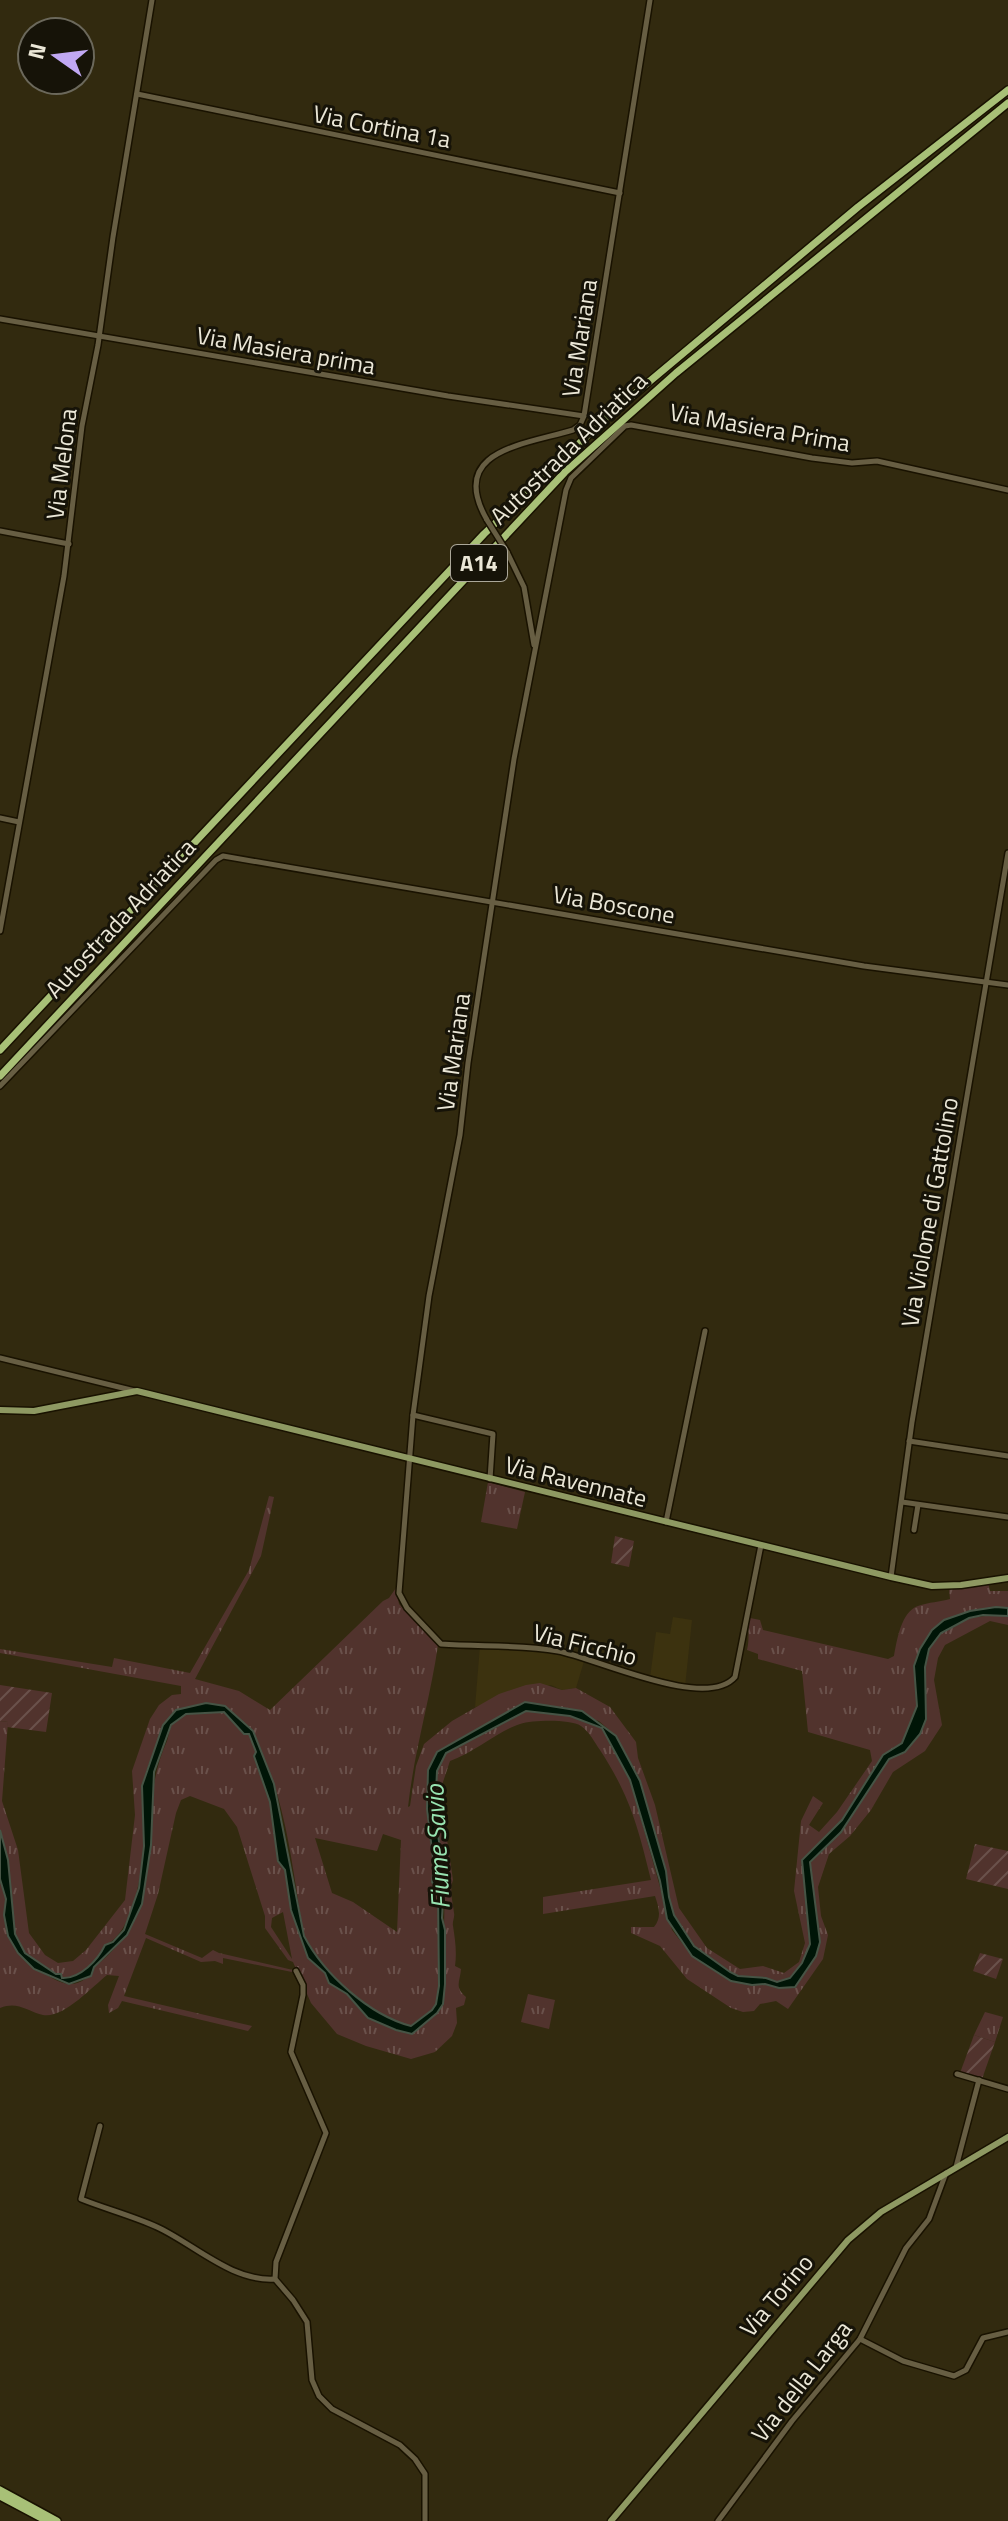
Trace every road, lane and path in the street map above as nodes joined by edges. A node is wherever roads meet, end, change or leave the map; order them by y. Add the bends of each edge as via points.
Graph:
1 (152, 0) edge
2 (650, 0) edge
3 (1008, 90) edge
4 (137, 94) junction
5 (1008, 103) edge
6 (620, 193) junction
7 (0, 319) edge
8 (99, 335) junction
9 (566, 413) junction
10 (584, 416) junction
11 (573, 430) junction
12 (571, 478) joint
13 (1008, 490) edge
14 (0, 531) edge
15 (69, 544) junction
16 (535, 650) junction
17 (0, 818) edge
18 (19, 822) junction
19 (1008, 853) edge
20 (494, 901) junction
21 (0, 931) edge
22 (986, 982) junction
23 (1008, 985) edge
24 (0, 1050) edge
25 (0, 1076) edge
26 (0, 1086) edge
27 (705, 1331) dead end
28 (0, 1358) edge
29 (97, 1381) junction
30 (137, 1391) junction
31 (107, 1396) junction
32 (0, 1410) edge
33 (413, 1415) junction
34 (909, 1441) junction
35 (1008, 1456) edge
36 (409, 1459) junction
37 (490, 1479) junction
38 (902, 1502) junction
39 (918, 1505) junction
40 (1008, 1517) edge
41 (666, 1522) junction
42 (914, 1530) dead end
43 (761, 1545) junction
44 (891, 1577) junction
45 (1008, 1578) edge
46 (296, 1971) dead end
47 (957, 2074) dead end
48 (979, 2080) junction
49 (1008, 2089) edge
50 (100, 2126) dead end
51 (1008, 2137) edge
52 (956, 2167) junction
53 (946, 2172) junction
54 (275, 2279) junction
55 (1008, 2332) edge
56 (860, 2339) junction
57 (0, 2493) edge
58 (47, 2521) edge
59 (57, 2521) edge
60 (425, 2521) edge
61 (611, 2521) edge
62 (718, 2521) edge

1 - 4 street, Via Melona
2 - 6 street, Via Mariana
3 - 24 highway, Autostrada Adriatica / A14 via 858,207 544,475
4 - 6 street, Via Cortina 1a
4 - 8 street, Via Melona
5 - 25 highway, Autostrada Adriatica / A14 via 676,373 565,472
6 - 10 street, Via Mariana
7 - 8 street, Via Masiera prima
8 - 9 street, Via Masiera prima
8 - 15 street, Via Melona
9 - 10 street, Via Masiera prima
9 - 11 street
10 - 11 street, Via Mariana
11 - 16 street, Via Mariana, bridge via 491,456 476,478 475,493 524,587
12 - 13 street, Via Masiera Prima via 631,425 812,458 877,461
12 - 16 street, Via Mariana
14 - 15 street
15 - 18 street, Via Melona
16 - 20 street, Via Mariana
17 - 18 street
18 - 21 street, Via Melona
19 - 22 street, Via Violone di Gattolino
20 - 22 street, Via Boscone via 864,966
20 - 26 street, Via Boscone via 223,856
20 - 33 street, Via Mariana
22 - 23 street, Via Boscone
22 - 34 street, Via Violone di Gattolino
27 - 41 street
28 - 29 street, Via Ravennate
29 - 30 street, Via Ravennate
29 - 31 street
30 - 31 main road, Via Ravennate
30 - 36 main road, Via Ravennate
31 - 32 main road, Via Ravennate via 34,1411
33 - 36 street, Via Mariana
33 - 37 street via 493,1434
34 - 35 street
34 - 38 street, Via Violone di Gattolino
36 - 37 main road, Via Ravennate
36 - 43 street, Via Ficchio via 399,1593 441,1644 558,1651 683,1688 729,1683 738,1668
37 - 41 main road, Via Ravennate
38 - 39 street
38 - 44 street, Via Violone di Gattolino
39 - 40 street
39 - 42 street
41 - 43 main road, Via Ravennate
43 - 44 main road, Via Ravennate
44 - 45 main road, Via Ravennate via 932,1586
46 - 54 street via 303,1995 291,2052 326,2133 276,2262
47 - 48 street
48 - 49 street
48 - 52 street
50 - 54 street via 81,2199 156,2227 235,2270
51 - 52 main road, Via Torino
52 - 53 main road, Via Torino
53 - 56 street, Via della Larga via 929,2219 906,2248
53 - 61 main road, Via Torino via 881,2212 835,2254
54 - 60 street via 307,2322 312,2380 319,2396 332,2409 400,2445 425,2474
55 - 56 street via 983,2338 966,2370 954,2376 903,2361
56 - 62 street, Via della Larga
57 - 58 highway
57 - 59 highway

